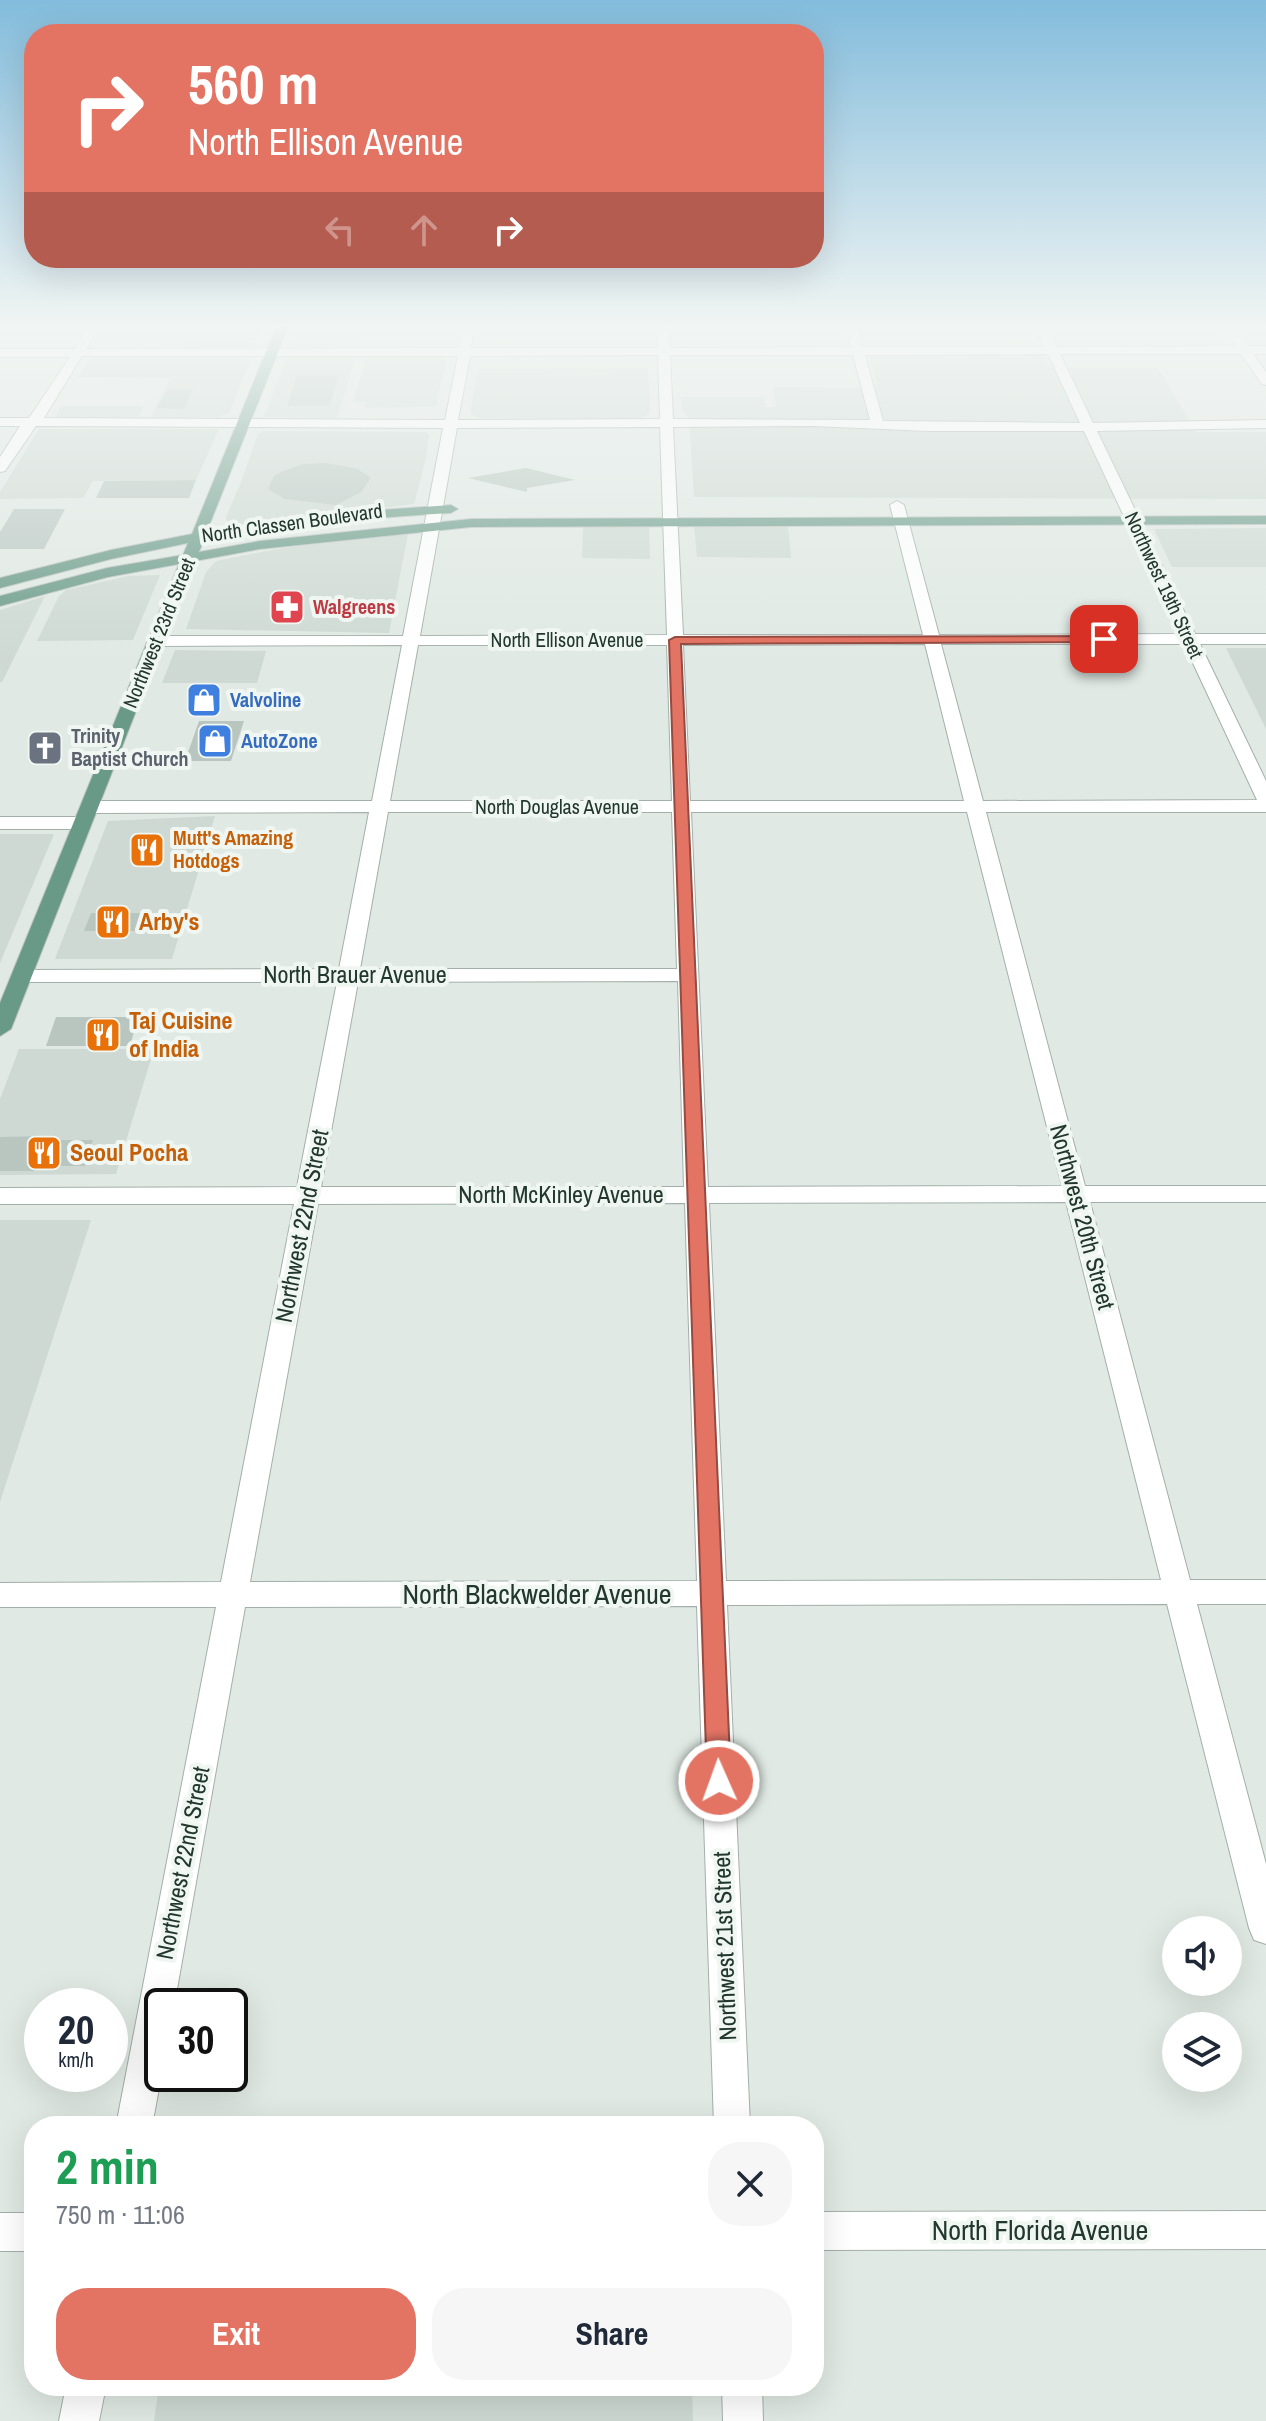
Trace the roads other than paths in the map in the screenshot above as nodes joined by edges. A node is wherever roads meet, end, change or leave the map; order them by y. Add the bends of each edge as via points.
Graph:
1 (19, 440) edge
2 (237, 440) edge
3 (448, 440) edge
4 (668, 440) edge
5 (1095, 440) edge
6 (0, 468) edge
7 (1204, 504) dead end
8 (1266, 504) edge
9 (503, 507) dead end
10 (898, 509) junction
11 (671, 510) junction
12 (433, 518) junction
13 (1133, 520) junction
14 (1266, 520) edge
15 (198, 537) junction
16 (191, 557) junction
17 (4, 580) edge
18 (0, 601) edge
19 (1190, 639) junction
20 (1266, 639) edge
21 (675, 640) junction
22 (932, 640) junction
23 (156, 641) junction
24 (411, 641) junction
25 (1266, 800) edge
26 (975, 806) junction
27 (1266, 806) edge
28 (380, 807) junction
29 (682, 807) junction
30 (86, 815) junction
31 (0, 823) edge
32 (688, 975) junction
33 (21, 976) junction
34 (348, 976) junction
35 (0, 1029) edge
36 (1266, 1194) edge
37 (696, 1195) junction
38 (1076, 1195) junction
39 (0, 1196) edge
40 (307, 1196) junction
41 (1266, 1592) edge
42 (1179, 1593) junction
43 (712, 1594) junction
44 (0, 1595) edge
45 (233, 1595) junction
46 (1266, 1928) edge
47 (136, 2116) edge
48 (732, 2116) edge
49 (1266, 2230) edge
50 (824, 2231) edge
51 (0, 2232) edge
52 (24, 2232) edge
53 (84, 2396) edge
54 (742, 2396) edge
55 (79, 2421) edge
56 (743, 2421) edge

1 - 6 street
2 - 15 main road, Northwest 23rd Street
3 - 12 street, Northwest 22nd Street
4 - 11 street, Northwest 21st Street
5 - 13 street, Northwest 19th Street
7 - 8 main road
9 - 12 main road, North Classen Boulevard
10 - 11 main road, North Classen Boulevard
10 - 13 main road, North Classen Boulevard
10 - 22 street, Northwest 20th Street
11 - 12 main road, North Classen Boulevard via 517,521
11 - 21 street, Northwest 21st Street
12 - 15 main road, North Classen Boulevard via 359,515
12 - 16 main road, North Classen Boulevard
12 - 24 street, Northwest 22nd Street
13 - 14 main road, North Classen Boulevard
13 - 19 street, Northwest 19th Street
15 - 16 main road, Northwest 23rd Street
15 - 17 main road, North Classen Boulevard
16 - 18 main road, North Classen Boulevard
16 - 23 main road, Northwest 23rd Street
19 - 20 street, North Ellison Avenue
19 - 22 street, North Ellison Avenue
19 - 25 street, Northwest 19th Street
21 - 22 street, North Ellison Avenue
21 - 24 street, North Ellison Avenue
21 - 29 street, Northwest 21st Street
22 - 26 street, Northwest 20th Street
23 - 24 street, North Ellison Avenue
23 - 30 main road, Northwest 23rd Street
24 - 28 street, Northwest 22nd Street
26 - 27 street, North Douglas Avenue
26 - 29 street, North Douglas Avenue
26 - 38 street, Northwest 20th Street
28 - 29 street, North Douglas Avenue
28 - 30 street, North Douglas Avenue
28 - 34 street, Northwest 22nd Street
29 - 32 street, Northwest 21st Street
30 - 31 street, North Douglas Avenue
30 - 33 main road, Northwest 23rd Street
32 - 34 street, North Brauer Avenue
32 - 37 street, Northwest 21st Street
33 - 34 street, North Brauer Avenue
33 - 35 main road, Northwest 23rd Street
34 - 40 street, Northwest 22nd Street
36 - 38 street, North McKinley Avenue
37 - 38 street, North McKinley Avenue
37 - 40 street, North McKinley Avenue
37 - 43 street, Northwest 21st Street
38 - 42 street, Northwest 20th Street
39 - 40 street, North McKinley Avenue
40 - 45 street, Northwest 22nd Street
41 - 42 street, North Blackwelder Avenue
42 - 43 street, North Blackwelder Avenue
42 - 46 street, Northwest 20th Street
43 - 45 street, North Blackwelder Avenue
43 - 48 street, Northwest 21st Street
44 - 45 street, North Blackwelder Avenue
45 - 47 street, Northwest 22nd Street
49 - 50 street, North Florida Avenue
51 - 52 street
53 - 55 street
54 - 56 street

